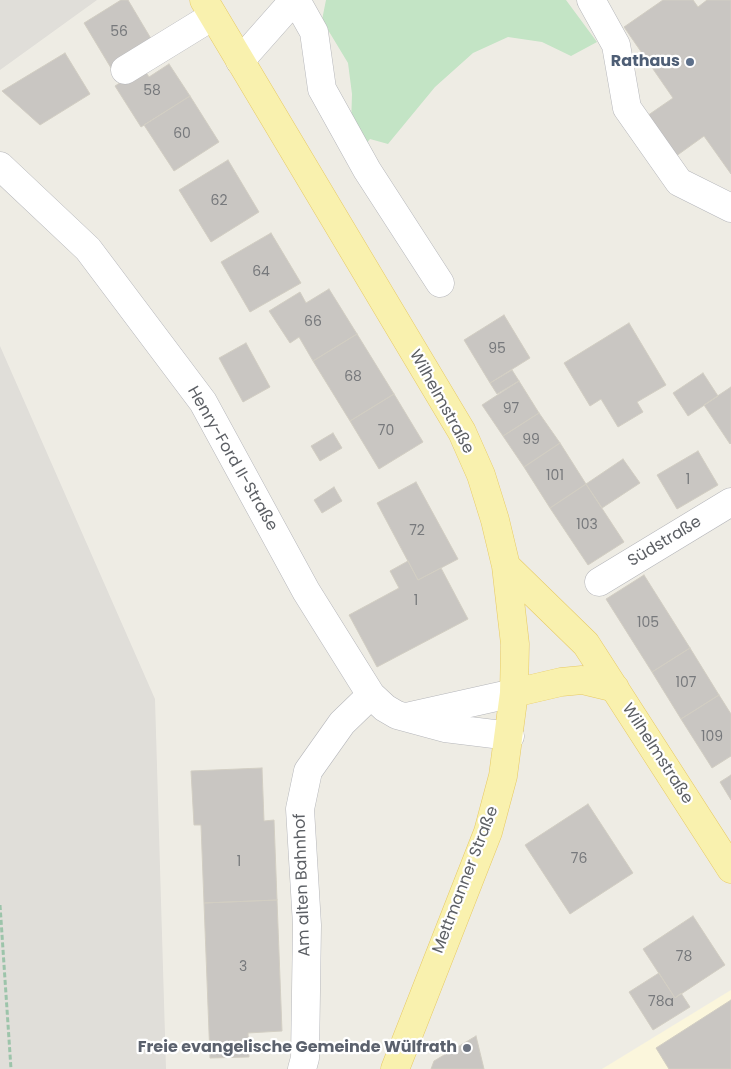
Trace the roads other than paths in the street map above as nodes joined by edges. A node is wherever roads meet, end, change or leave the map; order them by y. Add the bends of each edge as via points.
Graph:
1 (295, 0) edge
2 (602, 4) edge
3 (209, 8) edge
4 (240, 61) junction
5 (125, 70) dead end
6 (0, 166) edge
7 (731, 208) edge
8 (440, 283) dead end
9 (731, 502) edge
10 (506, 566) junction
11 (599, 582) dead end
12 (615, 688) junction
13 (514, 693) junction
14 (371, 695) junction
15 (406, 716) junction
16 (510, 736) junction
17 (731, 869) edge
18 (302, 1069) edge
19 (395, 1069) edge

1 - 4 street
1 - 8 street via 314,32 322,89 367,170
2 - 7 street via 616,45 627,108 679,182
3 - 4 main road, Wilhelmstraße
3 - 5 street
4 - 10 main road, Wilhelmstraße via 462,432 481,475
6 - 14 street, Henry-Ford II-Straße via 88,249 203,402 306,591
9 - 11 street, Südstraße
10 - 12 main road, Wilhelmstraße via 586,644
10 - 13 main road, Mettmanner Straße via 515,644
12 - 13 main road via 582,680
12 - 17 main road, Wilhelmstraße
13 - 15 street, Henry-Ford II-Straße via 428,714
13 - 16 main road, Mettmanner Straße
14 - 15 street, Henry-Ford II-Straße via 385,708
14 - 18 street, Am alten Bahnhof via 342,723 308,771 300,809 306,925
15 - 16 street, Henry-Ford II-Straße via 445,728
16 - 19 main road, Mettmanner Straße via 488,832

